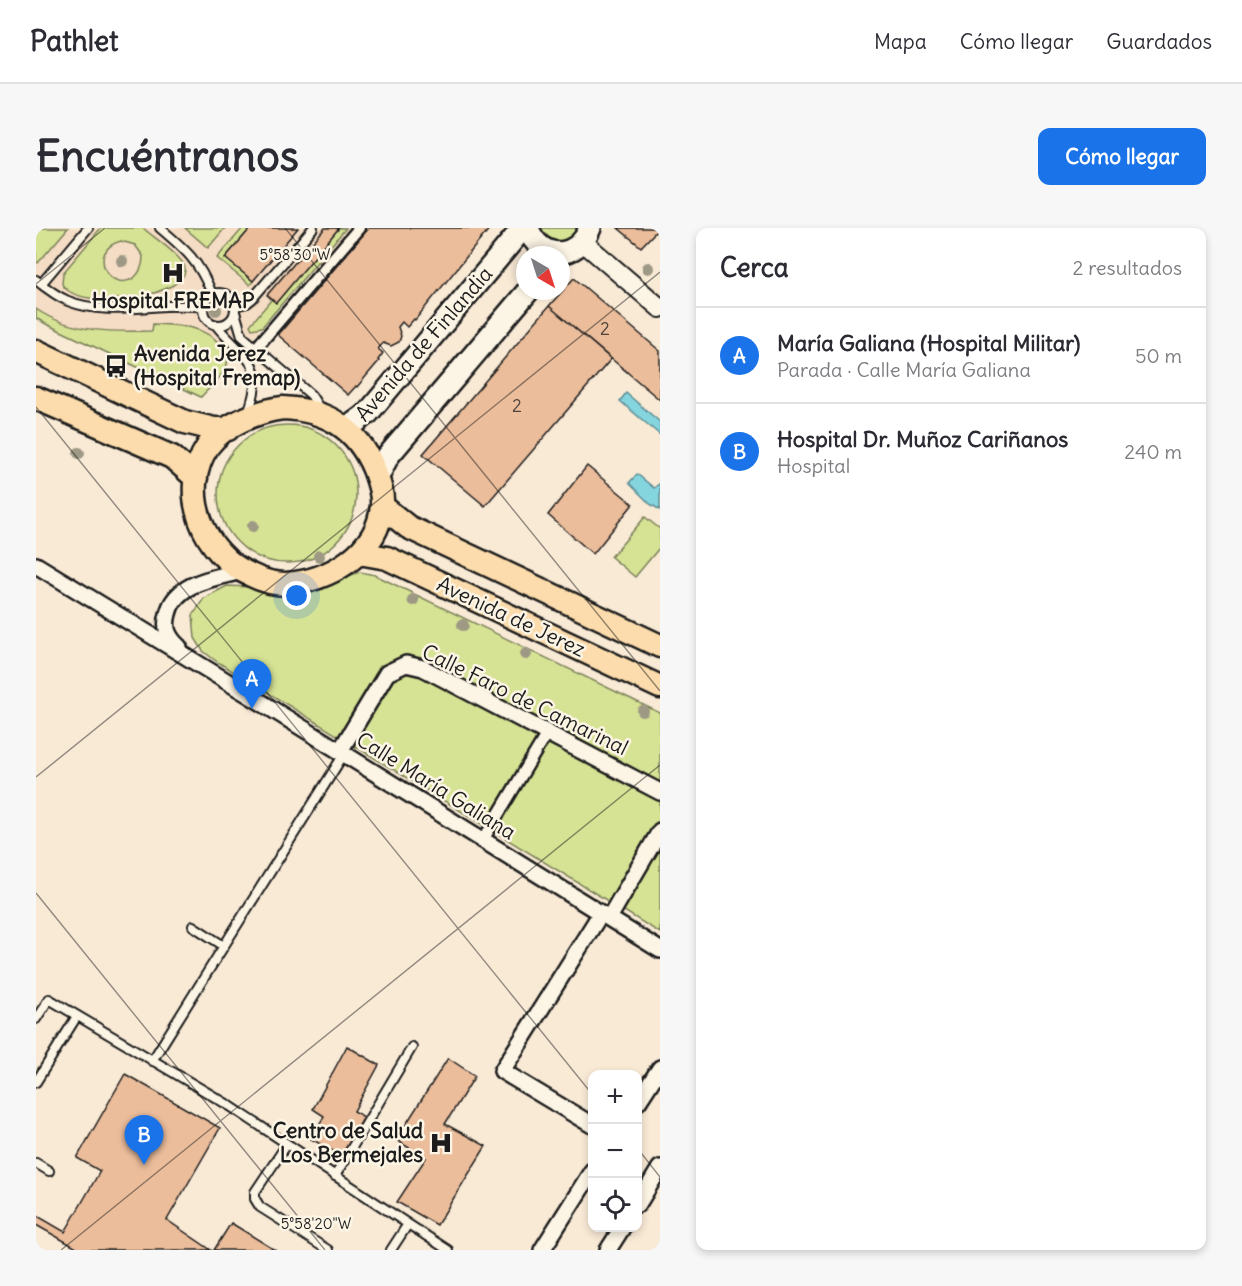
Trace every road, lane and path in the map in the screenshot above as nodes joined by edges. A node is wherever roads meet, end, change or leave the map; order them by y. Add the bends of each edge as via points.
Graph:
1 (88, 228) edge
2 (160, 228) edge
3 (313, 228) edge
4 (359, 228) edge
5 (523, 228) edge
6 (528, 228) edge
7 (586, 235) edge
8 (540, 246) edge
9 (570, 250) edge
10 (38, 282) edge
11 (212, 294) junction
12 (520, 300) edge
13 (203, 307) junction
14 (660, 308) edge
15 (235, 309) junction
16 (216, 325) junction
17 (256, 348) junction
18 (36, 351) edge
19 (36, 398) edge
20 (335, 422) junction
21 (236, 424) junction
22 (196, 478) junction
23 (377, 478) junction
24 (382, 506) junction
25 (360, 553) junction
26 (36, 565) edge
27 (242, 571) junction
28 (660, 646) edge
29 (190, 658) junction
30 (660, 687) edge
31 (547, 733) junction
32 (342, 752) junction
33 (660, 792) edge
34 (660, 831) edge
35 (483, 840) junction
36 (605, 915) junction
37 (193, 926) dead end
38 (224, 946) junction
39 (660, 950) edge
40 (77, 1016) junction
41 (36, 1019) edge
42 (412, 1047) dead end
43 (152, 1061) junction
44 (660, 1068) edge
45 (36, 1082) edge
46 (642, 1096) edge
47 (590, 1124) edge
48 (287, 1144) junction
49 (36, 1163) edge
50 (660, 1169) edge
51 (49, 1171) dead end
52 (335, 1176) junction
53 (588, 1177) edge
54 (642, 1197) edge
55 (408, 1224) junction
56 (619, 1232) edge
57 (328, 1250) edge
58 (391, 1250) edge
59 (448, 1250) edge
60 (542, 1250) edge
61 (608, 1250) edge

1 - 10 lane
2 - 11 lane via 193,258
3 - 15 lane via 252,299
4 - 17 street
5 - 20 main road, Avenida de Finlandia via 368,413 353,424
6 - 8 main road
7 - 9 main road
7 - 14 street
10 - 13 lane via 67,301 98,308
11 - 13 lane
11 - 15 lane via 224,293
12 - 23 main road, Avenida de Finlandia via 388,456
13 - 16 lane via 206,318
15 - 16 lane via 228,322
15 - 17 lane via 240,333
16 - 21 lane via 244,352 254,369 254,390
17 - 20 lane via 311,395
18 - 21 main road via 185,422 203,427
19 - 22 main road via 172,457
20 - 21 main road via 302,409 283,408
20 - 23 main road via 362,446
21 - 22 main road via 209,445
22 - 27 main road via 196,507 204,531 223,558
23 - 24 main road
24 - 25 main road via 378,525
24 - 28 main road, Avenida de Jerez via 408,528
25 - 27 main road via 337,569 302,582 283,584
25 - 30 main road, Avenida de Jerez via 387,558
26 - 29 street, Calle María Galiana
27 - 29 street, Calle María Galiana via 196,583 169,606 165,625 171,640
29 - 32 street, Calle María Galiana
31 - 32 street, Calle Faro de Camarinal via 423,668 406,664 387,673
31 - 33 street, Calle Faro de Camarinal
31 - 35 street
32 - 35 street, Calle María Galiana
32 - 38 lane
34 - 36 street
35 - 36 street, Calle María Galiana
36 - 39 street, Calle María Galiana
36 - 47 street via 502,1071
37 - 38 lane
38 - 43 lane
40 - 41 lane via 49,999
40 - 43 lane
40 - 45 lane
42 - 52 lane
43 - 48 lane
44 - 46 street
48 - 52 lane
48 - 57 lane via 255,1192 255,1199 260,1207
49 - 51 lane
50 - 54 street
52 - 55 lane
53 - 60 street
55 - 58 lane
55 - 59 lane
56 - 61 street

